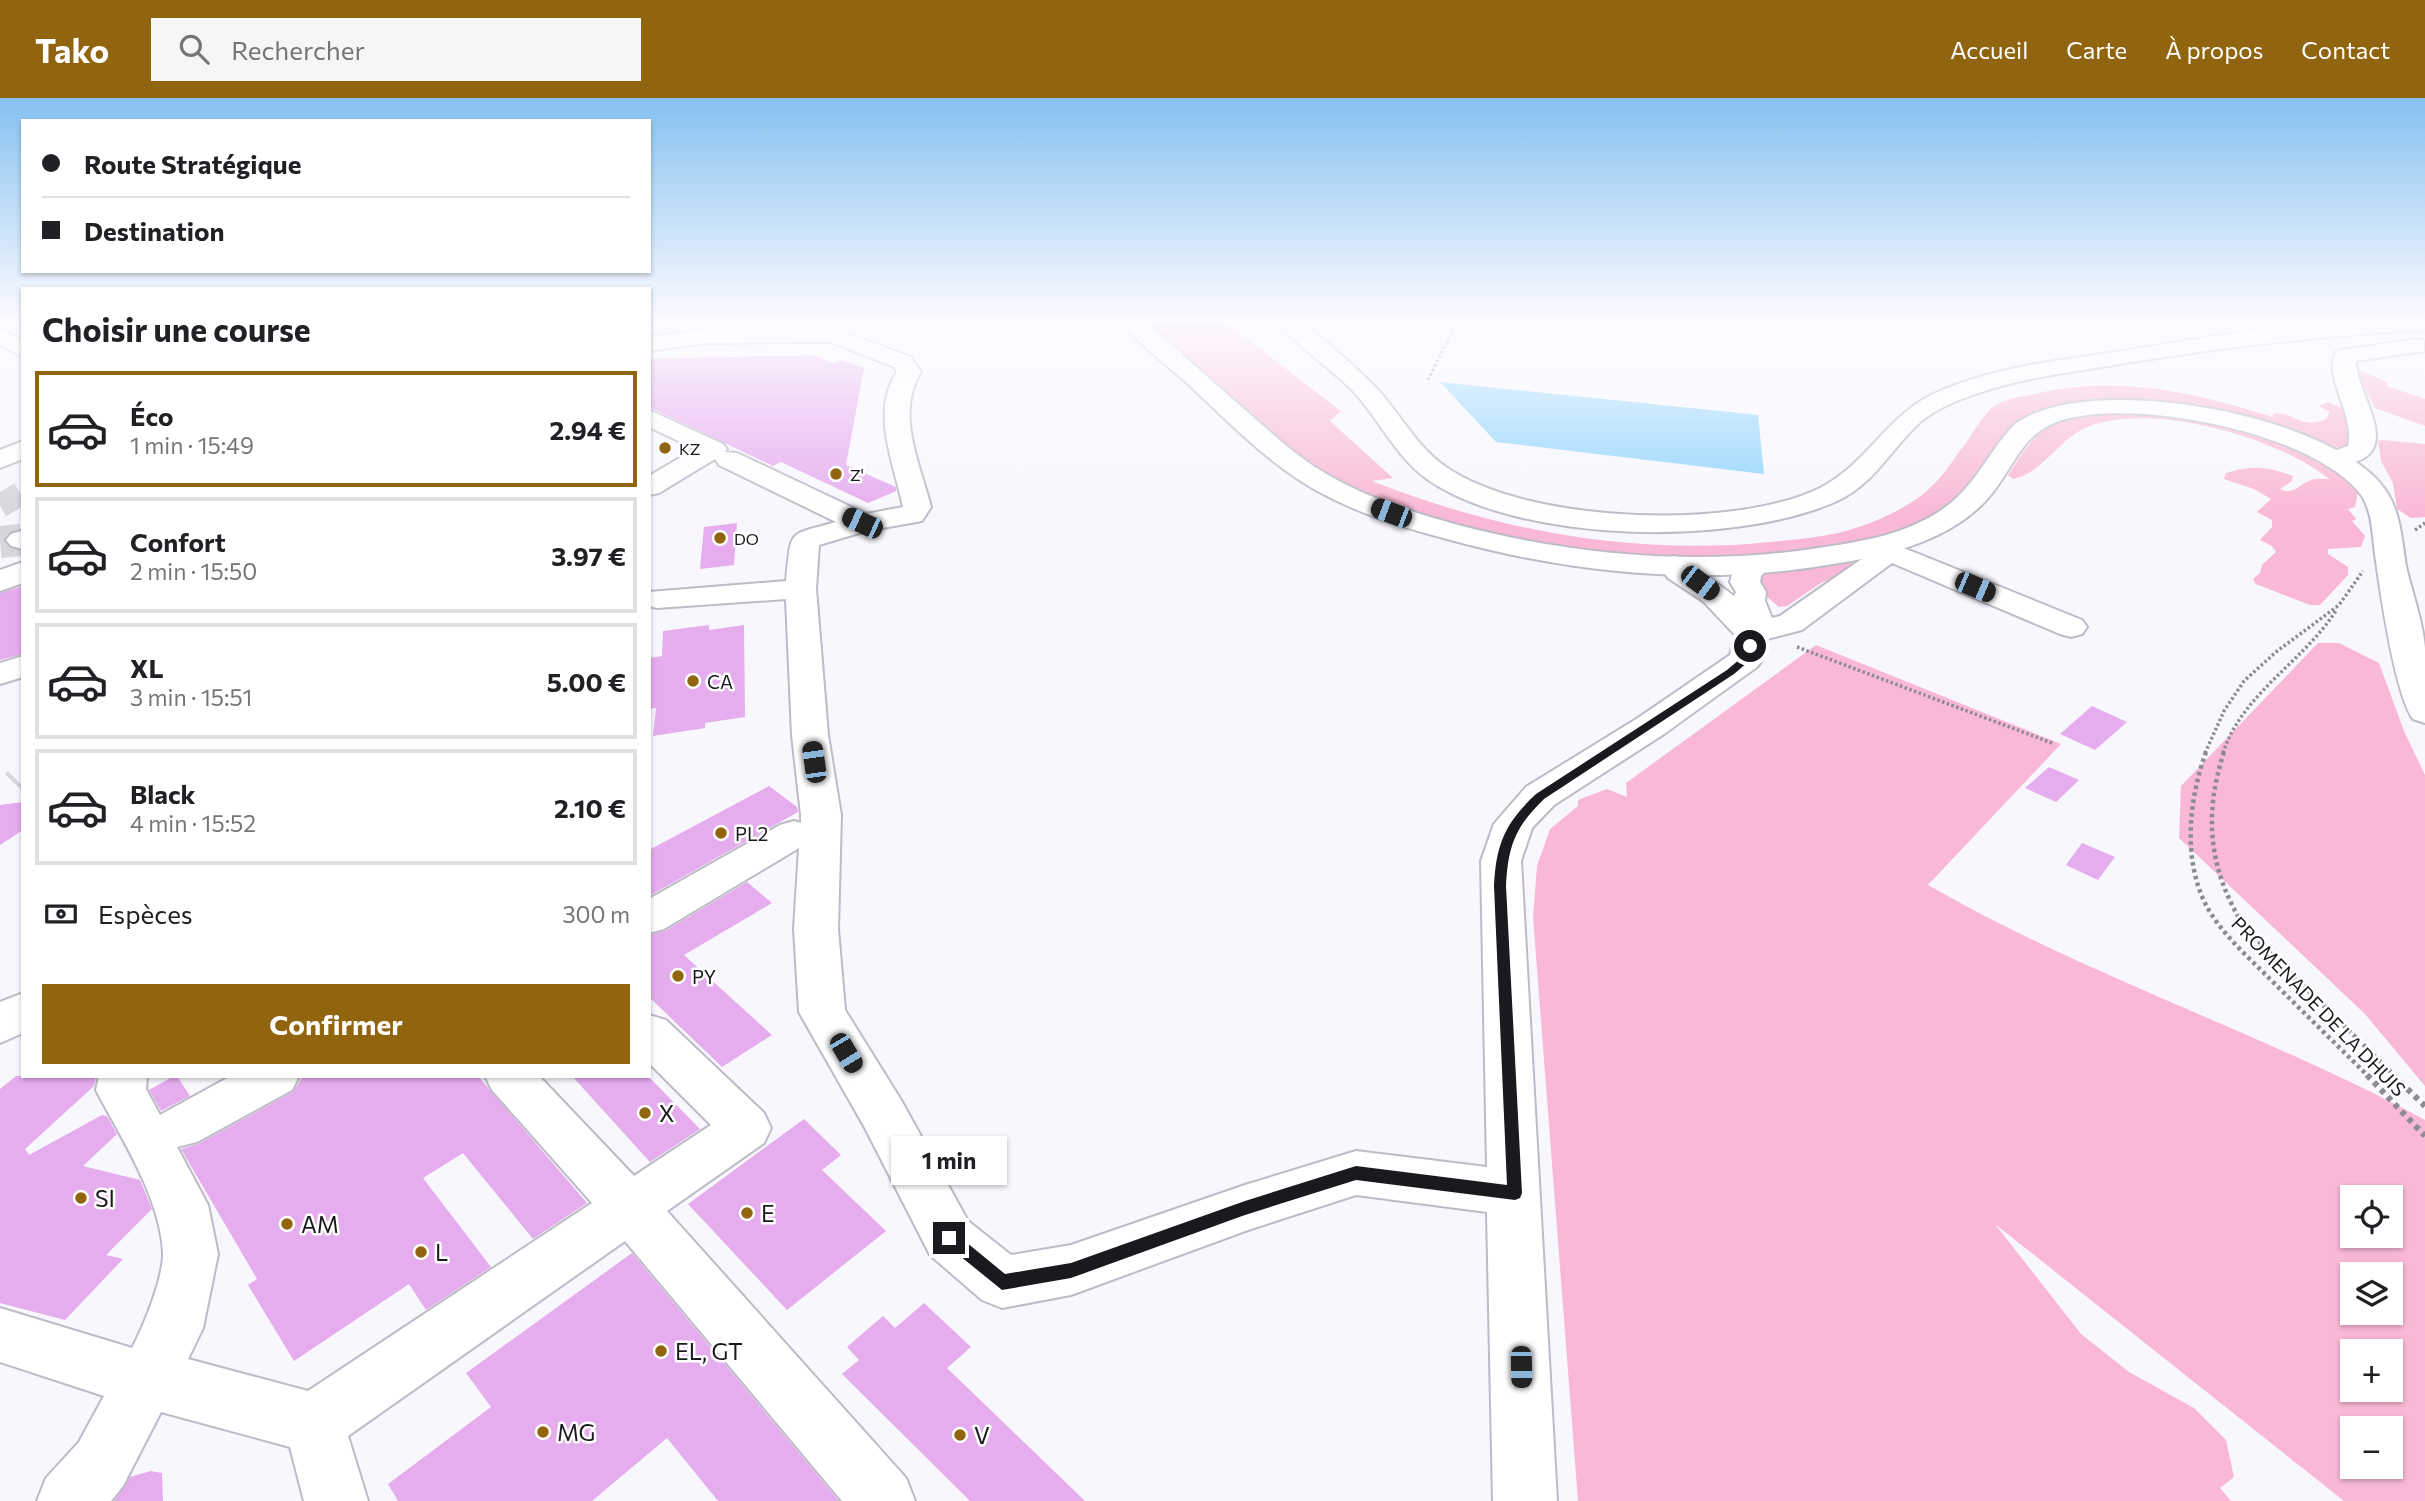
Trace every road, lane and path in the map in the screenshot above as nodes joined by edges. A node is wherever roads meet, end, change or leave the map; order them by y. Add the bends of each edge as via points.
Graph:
1 (900, 386) edge
2 (1204, 386) edge
3 (1360, 386) edge
4 (1973, 386) edge
5 (2350, 386) edge
6 (651, 418) edge
7 (21, 450) edge
8 (729, 459) dead end
9 (0, 460) edge
10 (2335, 460) junction
11 (651, 486) edge
12 (862, 523) junction
13 (1879, 547) junction
14 (1758, 564) junction
15 (1688, 565) junction
16 (21, 572) edge
17 (0, 582) edge
18 (801, 589) junction
19 (657, 599) dead end
20 (1750, 617) junction
21 (2071, 627) dead end
22 (21, 667) edge
23 (0, 674) edge
24 (2421, 700) edge
25 (2052, 743) dead end
26 (794, 834) dead end
27 (651, 917) edge
28 (21, 1011) edge
29 (0, 1026) edge
30 (651, 1035) edge
31 (123, 1078) edge
32 (271, 1078) edge
33 (511, 1078) edge
34 (2425, 1106) edge
35 (179, 1127) dead end
36 (2425, 1136) edge
37 (1515, 1193) junction
38 (631, 1209) junction
39 (0, 1335) edge
40 (146, 1381) junction
41 (314, 1423) junction
42 (69, 1501) edge
43 (335, 1501) edge
44 (883, 1501) edge
45 (1525, 1501) edge

1 - 12 main road via 896,400 900,433 917,507 912,515
2 - 15 main road via 1288,461 1317,480 1418,523 1496,543 1591,559
3 - 4 main road via 1415,453 1466,491 1551,515 1662,522 1747,517 1812,502 1853,480 1921,410
5 - 10 main road via 2365,438 2360,451
6 - 11 main road via 714,449
7 - 9 main road
8 - 12 main road
10 - 13 main road via 2284,437 2201,415 2137,407 2070,410 2027,426 1980,491 1951,516
10 - 24 main road via 2370,487 2380,509
12 - 18 main road via 805,540
13 - 14 main road
13 - 20 main road via 1878,561 1791,623
13 - 21 main road
14 - 15 main road
14 - 20 main road via 1747,572 1745,582 1751,592
15 - 20 main road via 1677,571 1723,600 1735,618
16 - 17 main road
18 - 19 main road
18 - 37 main road via 810,735 821,815 816,929 822,1012 949,1238 1002,1282 1071,1270 1356,1173
20 - 25 path via 1827,656
20 - 37 main road via 1745,660 1540,796 1522,813 1507,839 1500,886
22 - 23 main road
26 - 27 main road
28 - 29 main road
30 - 38 main road via 746,1128
31 - 40 main road via 121,1090 181,1205 191,1254 174,1328
32 - 35 main road
33 - 38 main road
34 - 36 path, PROMENADE DE LA DHUIS via 2245,929 2228,905 2210,833 2220,762 2232,726 2325,629 2337,608 2279,649 2244,682 2221,718 2195,786 2191,832 2196,871 2202,896 2231,938
37 - 45 main road
38 - 41 main road
38 - 44 main road
39 - 40 main road
40 - 41 main road
40 - 42 main road via 101,1464
41 - 43 main road

